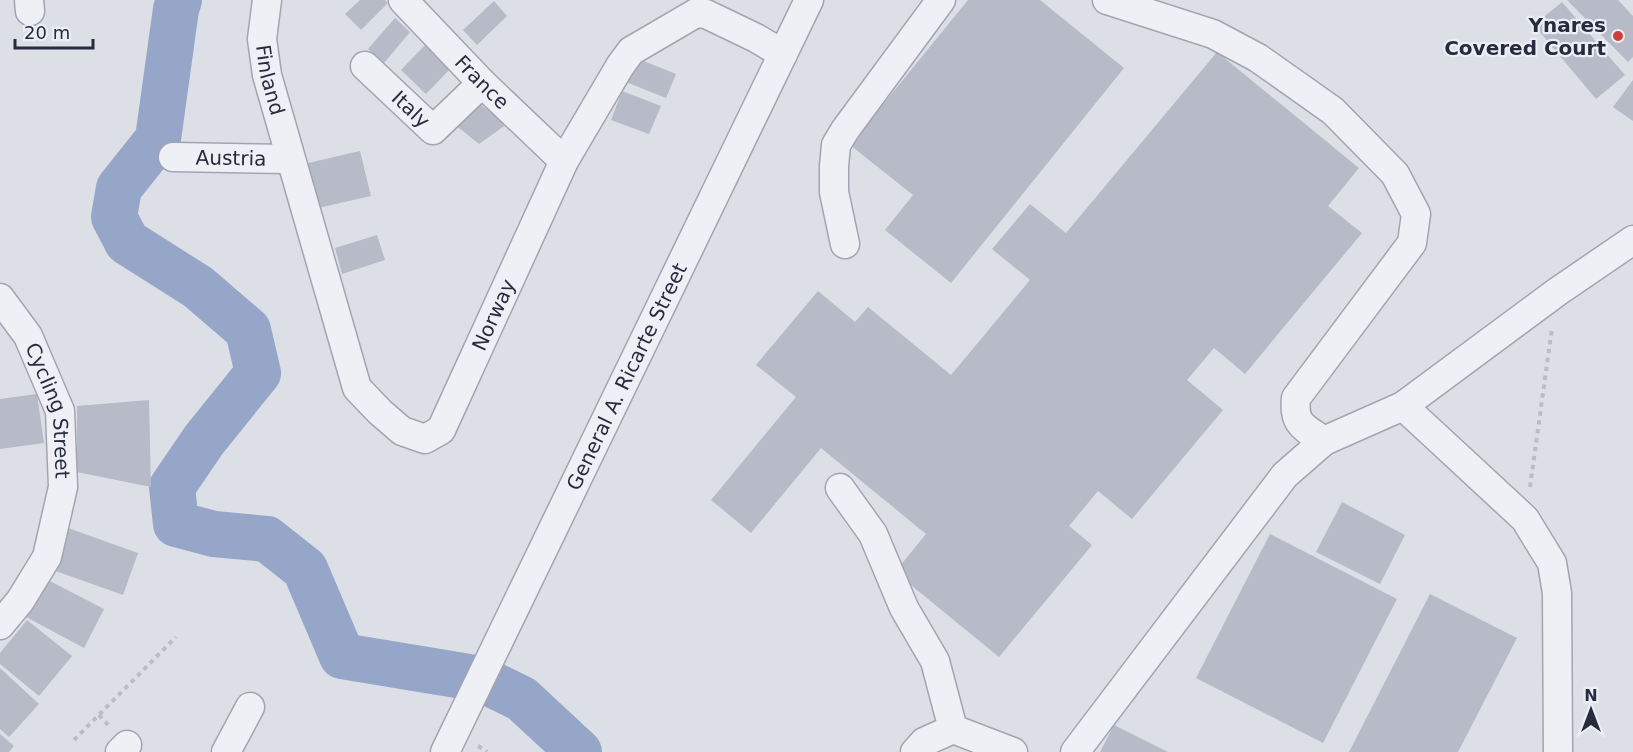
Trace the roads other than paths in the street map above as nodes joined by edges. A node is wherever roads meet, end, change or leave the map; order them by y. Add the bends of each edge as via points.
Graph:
1 (267, 0) edge
2 (403, 0) edge
3 (808, 0) edge
4 (941, 0) edge
5 (1107, 0) edge
6 (783, 54) junction
7 (365, 66) dead end
8 (482, 83) junction
9 (174, 157) dead end
10 (290, 159) junction
11 (564, 161) junction
12 (1633, 240) edge
13 (845, 244) dead end
14 (0, 298) edge
15 (1402, 406) junction
16 (1324, 441) junction
17 (840, 488) dead end
18 (0, 625) edge
19 (250, 707) dead end
20 (953, 729) junction
21 (226, 752) edge
22 (445, 752) edge
23 (915, 752) edge
24 (1013, 752) edge
25 (1075, 752) edge
26 (1558, 752) edge

1 - 10 street, Finland via 262,39 267,75
2 - 8 street, France
3 - 6 street, General A. Ricarte Street
4 - 13 street via 836,146 834,192
5 - 16 street via 1213,34 1258,58 1333,111 1395,174 1416,214 1412,243 1296,398 1294,412 1301,425
6 - 11 street, Norway via 706,14 696,13 632,51
6 - 22 street, General A. Ricarte Street
7 - 8 street, Italy via 433,130
8 - 11 street, France
9 - 10 street, Austria
10 - 11 street, Norway via 357,388 402,431 425,439 441,430
12 - 15 street
14 - 18 street, Cycling Street via 28,336 60,411 63,488 47,557
15 - 16 street
15 - 26 street via 1525,519 1552,563 1557,593
16 - 25 street via 1285,475
17 - 20 street via 873,534 904,608 934,661
19 - 21 street
20 - 23 street via 924,742
20 - 24 street

